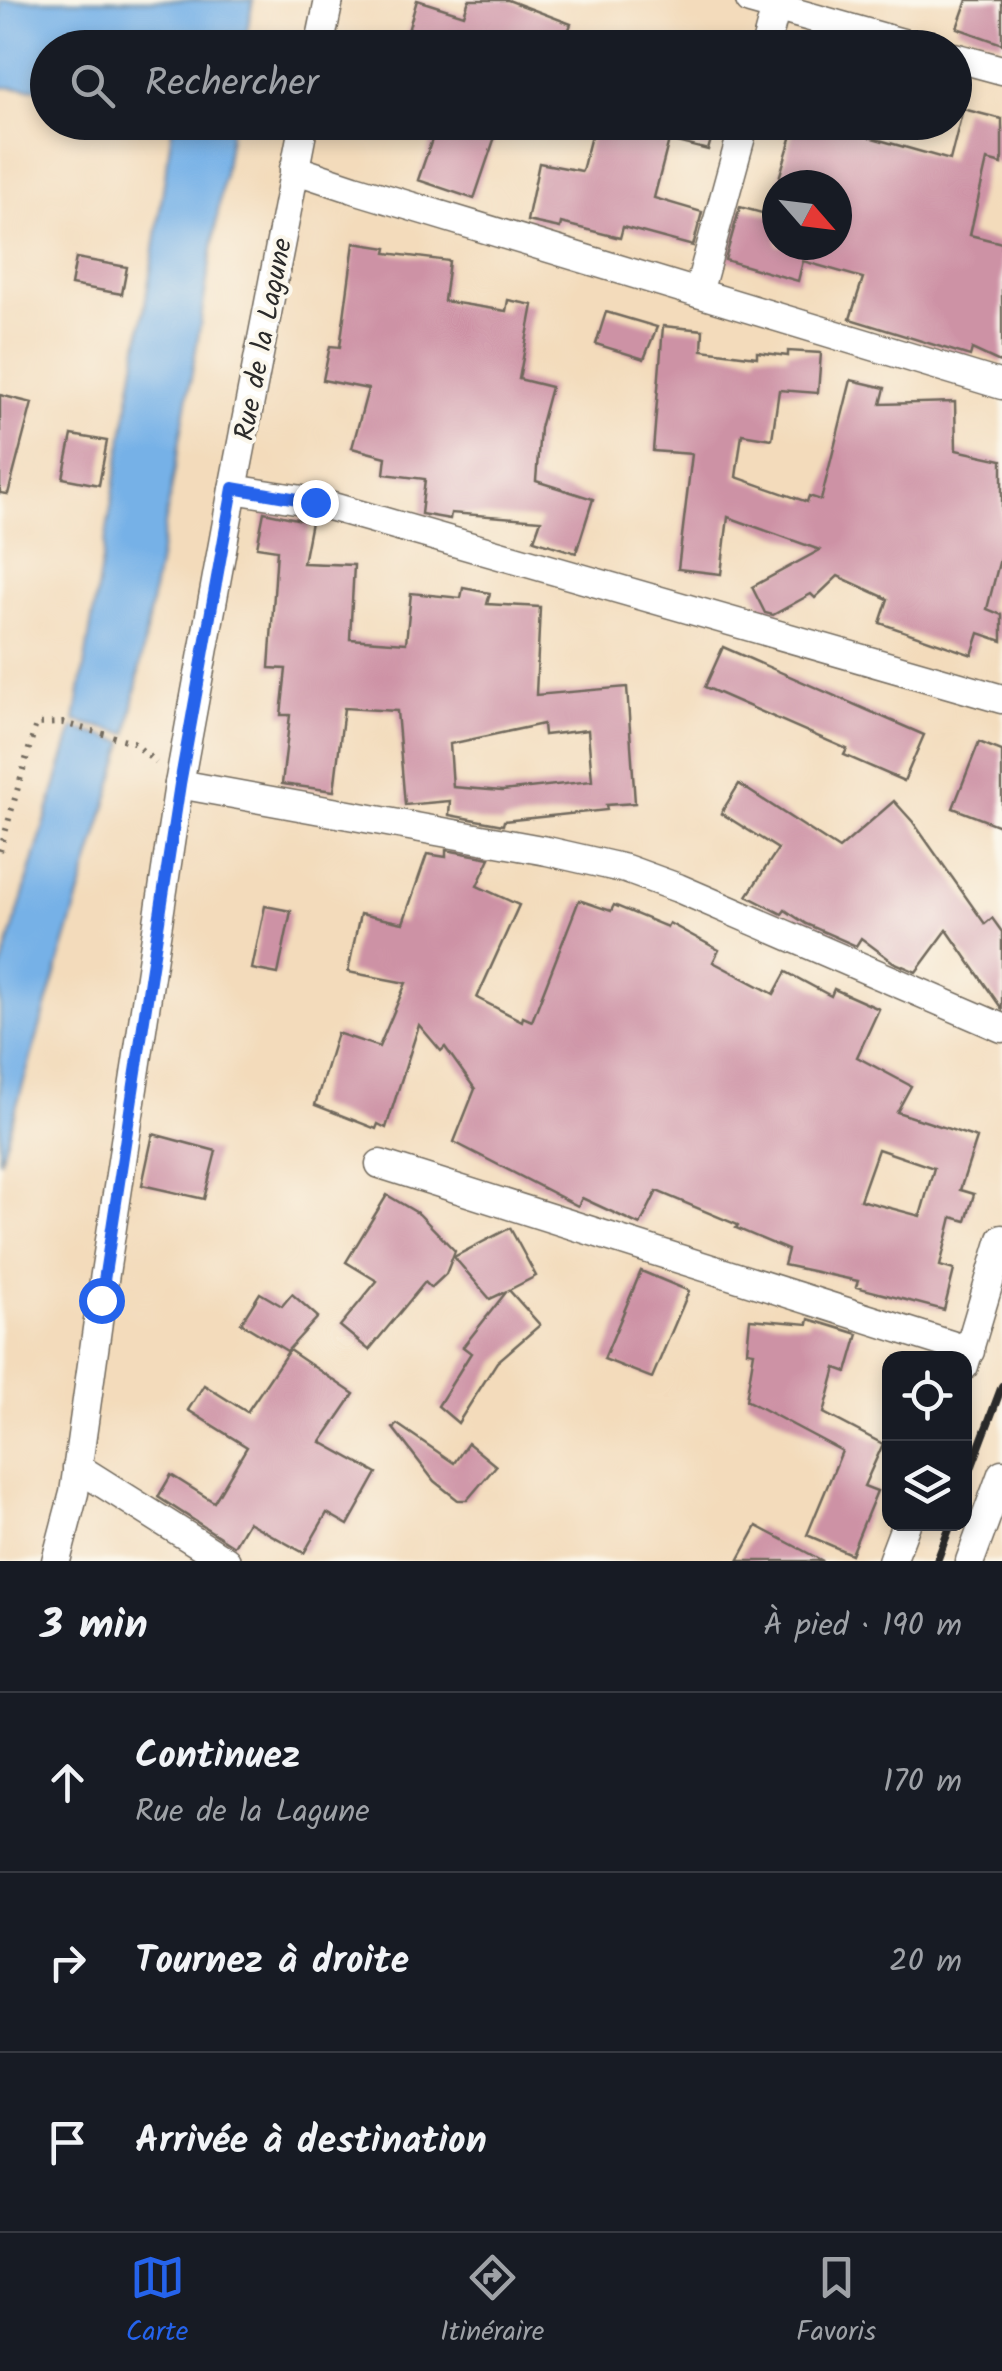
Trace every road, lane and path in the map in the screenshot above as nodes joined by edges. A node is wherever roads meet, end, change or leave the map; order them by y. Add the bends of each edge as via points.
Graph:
1 (329, 0) edge
2 (763, 4) edge
3 (323, 30) edge
4 (764, 30) edge
5 (856, 30) edge
6 (972, 62) edge
7 (1002, 70) edge
8 (300, 140) edge
9 (739, 140) edge
10 (294, 169) junction
11 (698, 292) junction
12 (1002, 385) edge
13 (233, 488) junction
14 (1002, 700) edge
15 (133, 742) dead end
16 (180, 784) junction
17 (0, 851) edge
18 (1002, 1028) edge
19 (380, 1164) dead end
20 (1002, 1239) edge
21 (946, 1351) edge
22 (969, 1351) edge
23 (77, 1467) junction
24 (1002, 1474) edge
25 (903, 1531) edge
26 (56, 1561) edge
27 (226, 1561) edge
28 (892, 1561) edge
29 (970, 1561) edge

1 - 3 street
2 - 4 street
2 - 5 street
6 - 7 street
8 - 10 street, Rue de la Lagune
9 - 11 street
10 - 11 street
10 - 13 street, Rue de la Lagune
11 - 12 street
13 - 14 street via 315,502
13 - 16 street, Rue de la Lagune
15 - 17 path via 63,723 36,724
16 - 18 street via 626,869
16 - 23 street, Rue de la Lagune
19 - 21 street
20 - 22 street
23 - 26 street, Rue de la Lagune
23 - 27 street
24 - 29 street
25 - 28 street

